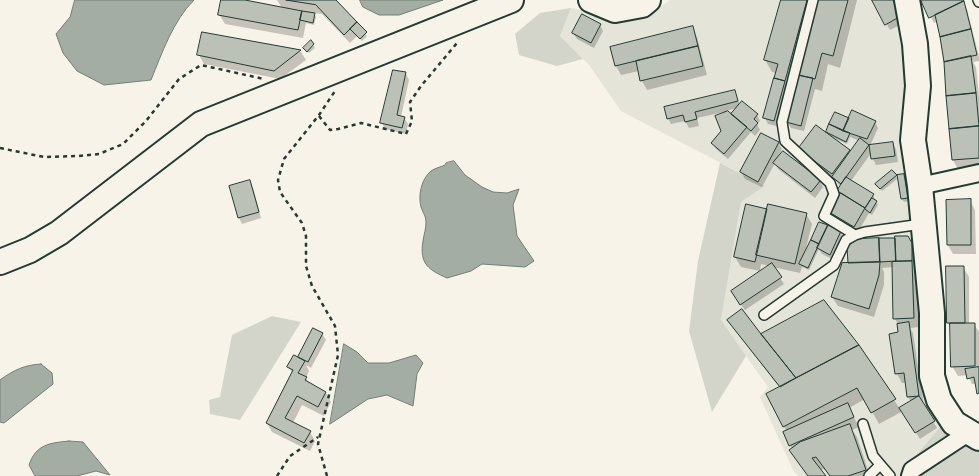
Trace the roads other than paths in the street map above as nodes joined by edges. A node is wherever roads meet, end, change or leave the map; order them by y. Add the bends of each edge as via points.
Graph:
1 (511, 0) edge
2 (591, 0) edge
3 (648, 0) edge
4 (813, 0) edge
5 (907, 0) edge
6 (979, 173) edge
7 (920, 186) junction
8 (924, 223) junction
9 (855, 234) junction
10 (0, 262) edge
11 (764, 315) dead end
12 (863, 424) dead end
13 (973, 436) edge
14 (880, 465) junction
15 (869, 476) edge
16 (890, 476) edge
17 (910, 476) edge

1 - 10 main road via 201,124 59,233
2 - 3 main road via 616,10 642,5
4 - 9 lane via 782,122 784,141 830,184 834,194 824,216
5 - 7 main road via 918,86 913,140
6 - 7 street
7 - 8 main road
8 - 9 lane
8 - 13 main road via 932,313 932,376 939,400 954,424
9 - 11 lane via 846,240 834,265
12 - 14 lane via 873,456
13 - 17 street via 912,470
14 - 15 lane
14 - 16 lane

